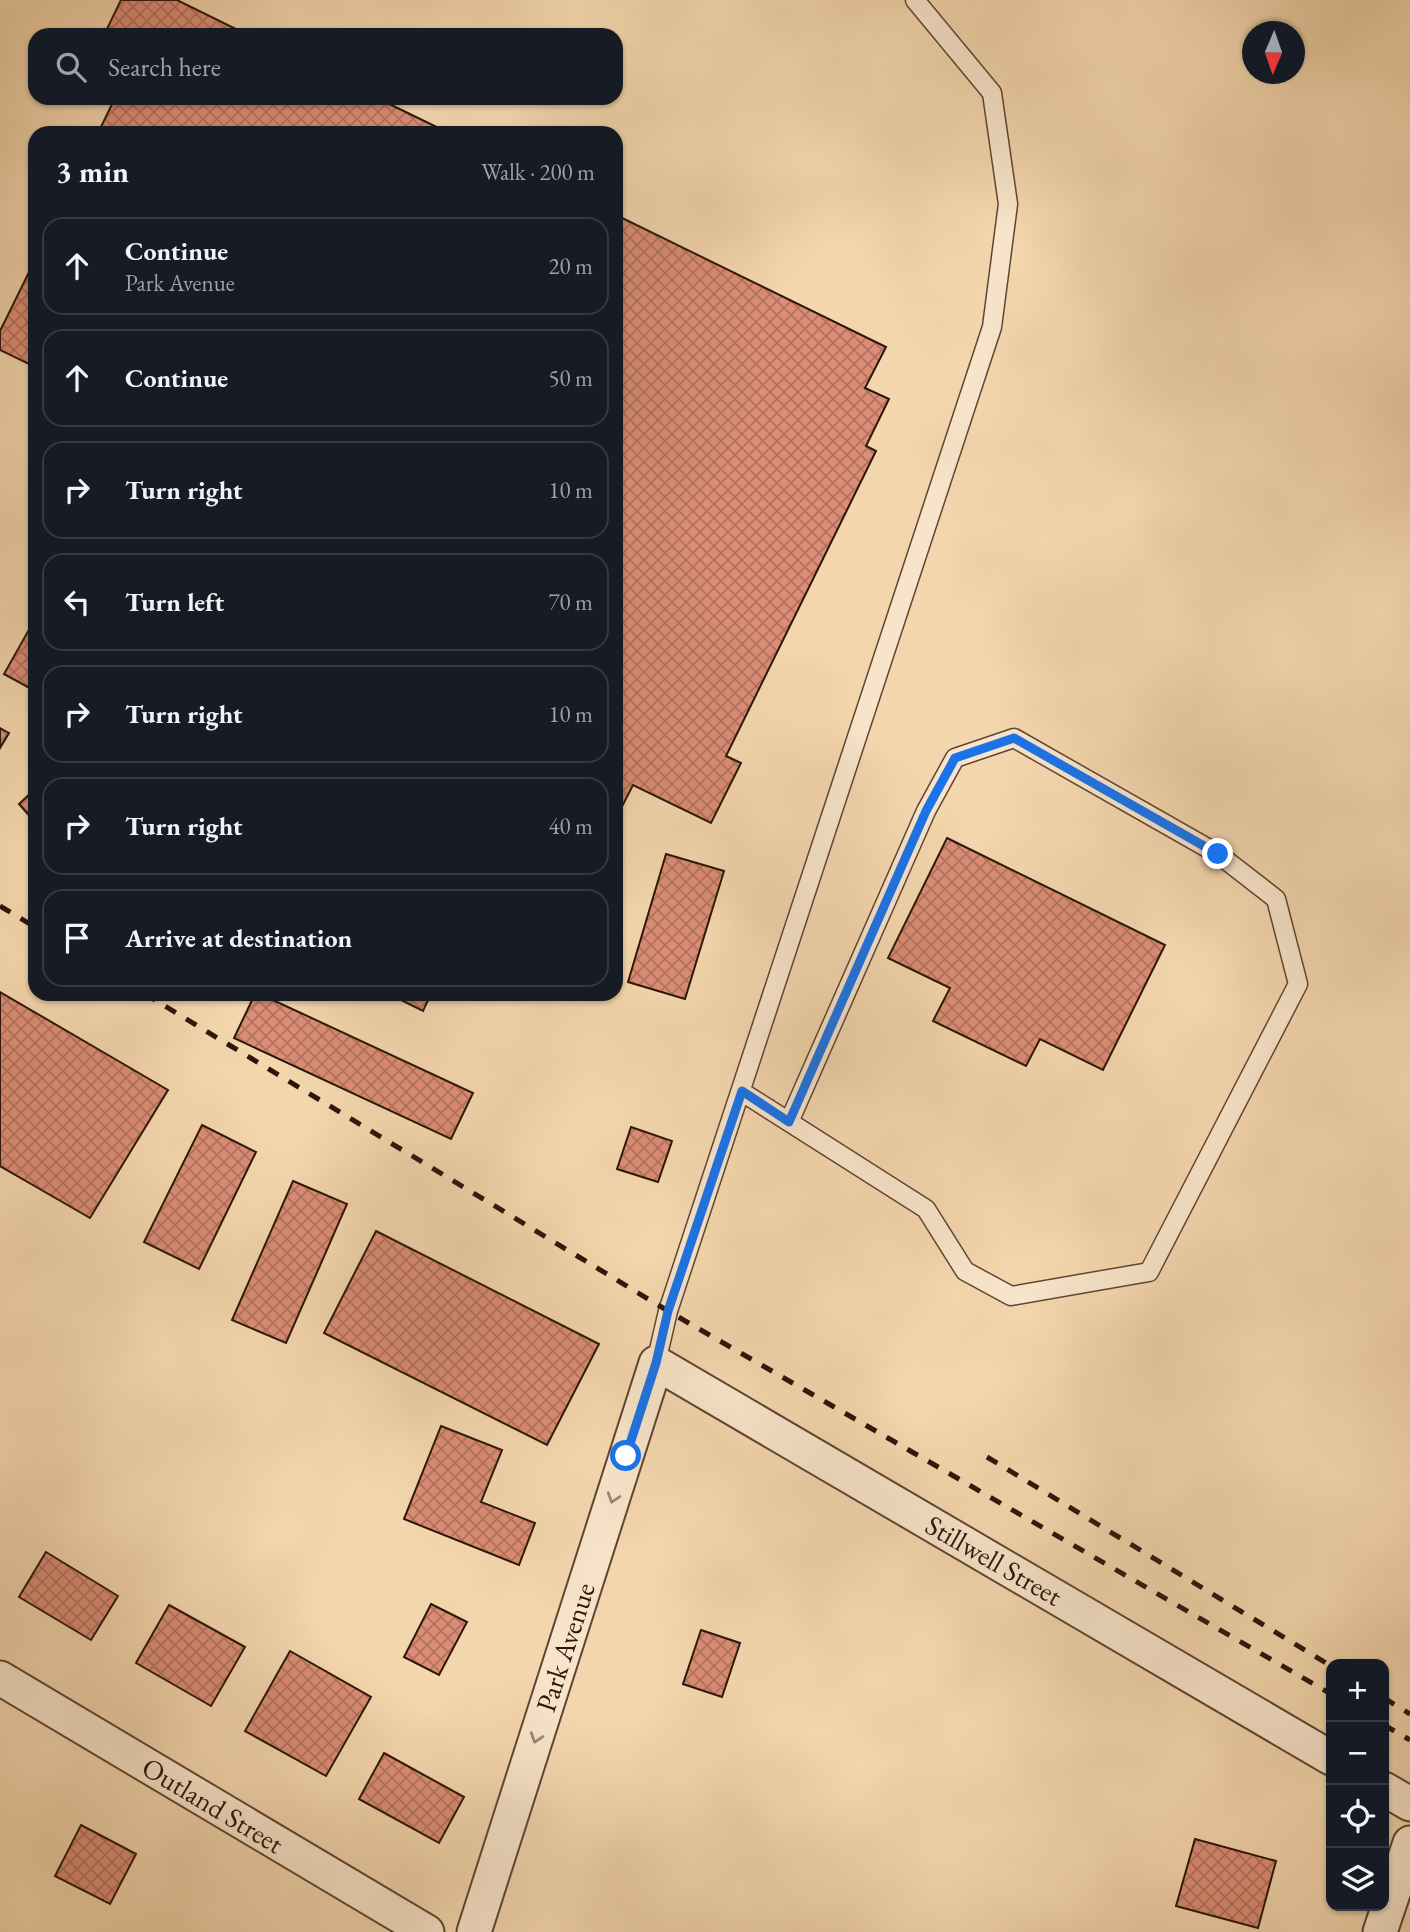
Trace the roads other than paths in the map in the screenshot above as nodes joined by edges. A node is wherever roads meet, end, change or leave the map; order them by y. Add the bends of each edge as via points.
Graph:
1 (915, 0) edge
2 (742, 1091) junction
3 (789, 1122) junction
4 (656, 1363) junction
5 (0, 1678) edge
6 (1326, 1755) edge
7 (1389, 1792) edge
8 (1410, 1804) edge
9 (1410, 1843) edge
10 (427, 1932) edge
11 (474, 1932) edge
12 (1380, 1932) edge

1 - 2 lane via 992,93 1008,204 992,327
2 - 3 lane
2 - 4 lane via 668,1311
3 - 3 lane via 926,1209 965,1271 1011,1296 1149,1272 1298,984 1276,899 1218,854 1014,738 955,758 926,811
4 - 6 street, Stillwell Street
4 -> 11 street, Park Avenue
5 - 10 street, Outland Street
7 - 8 street
9 - 12 street

